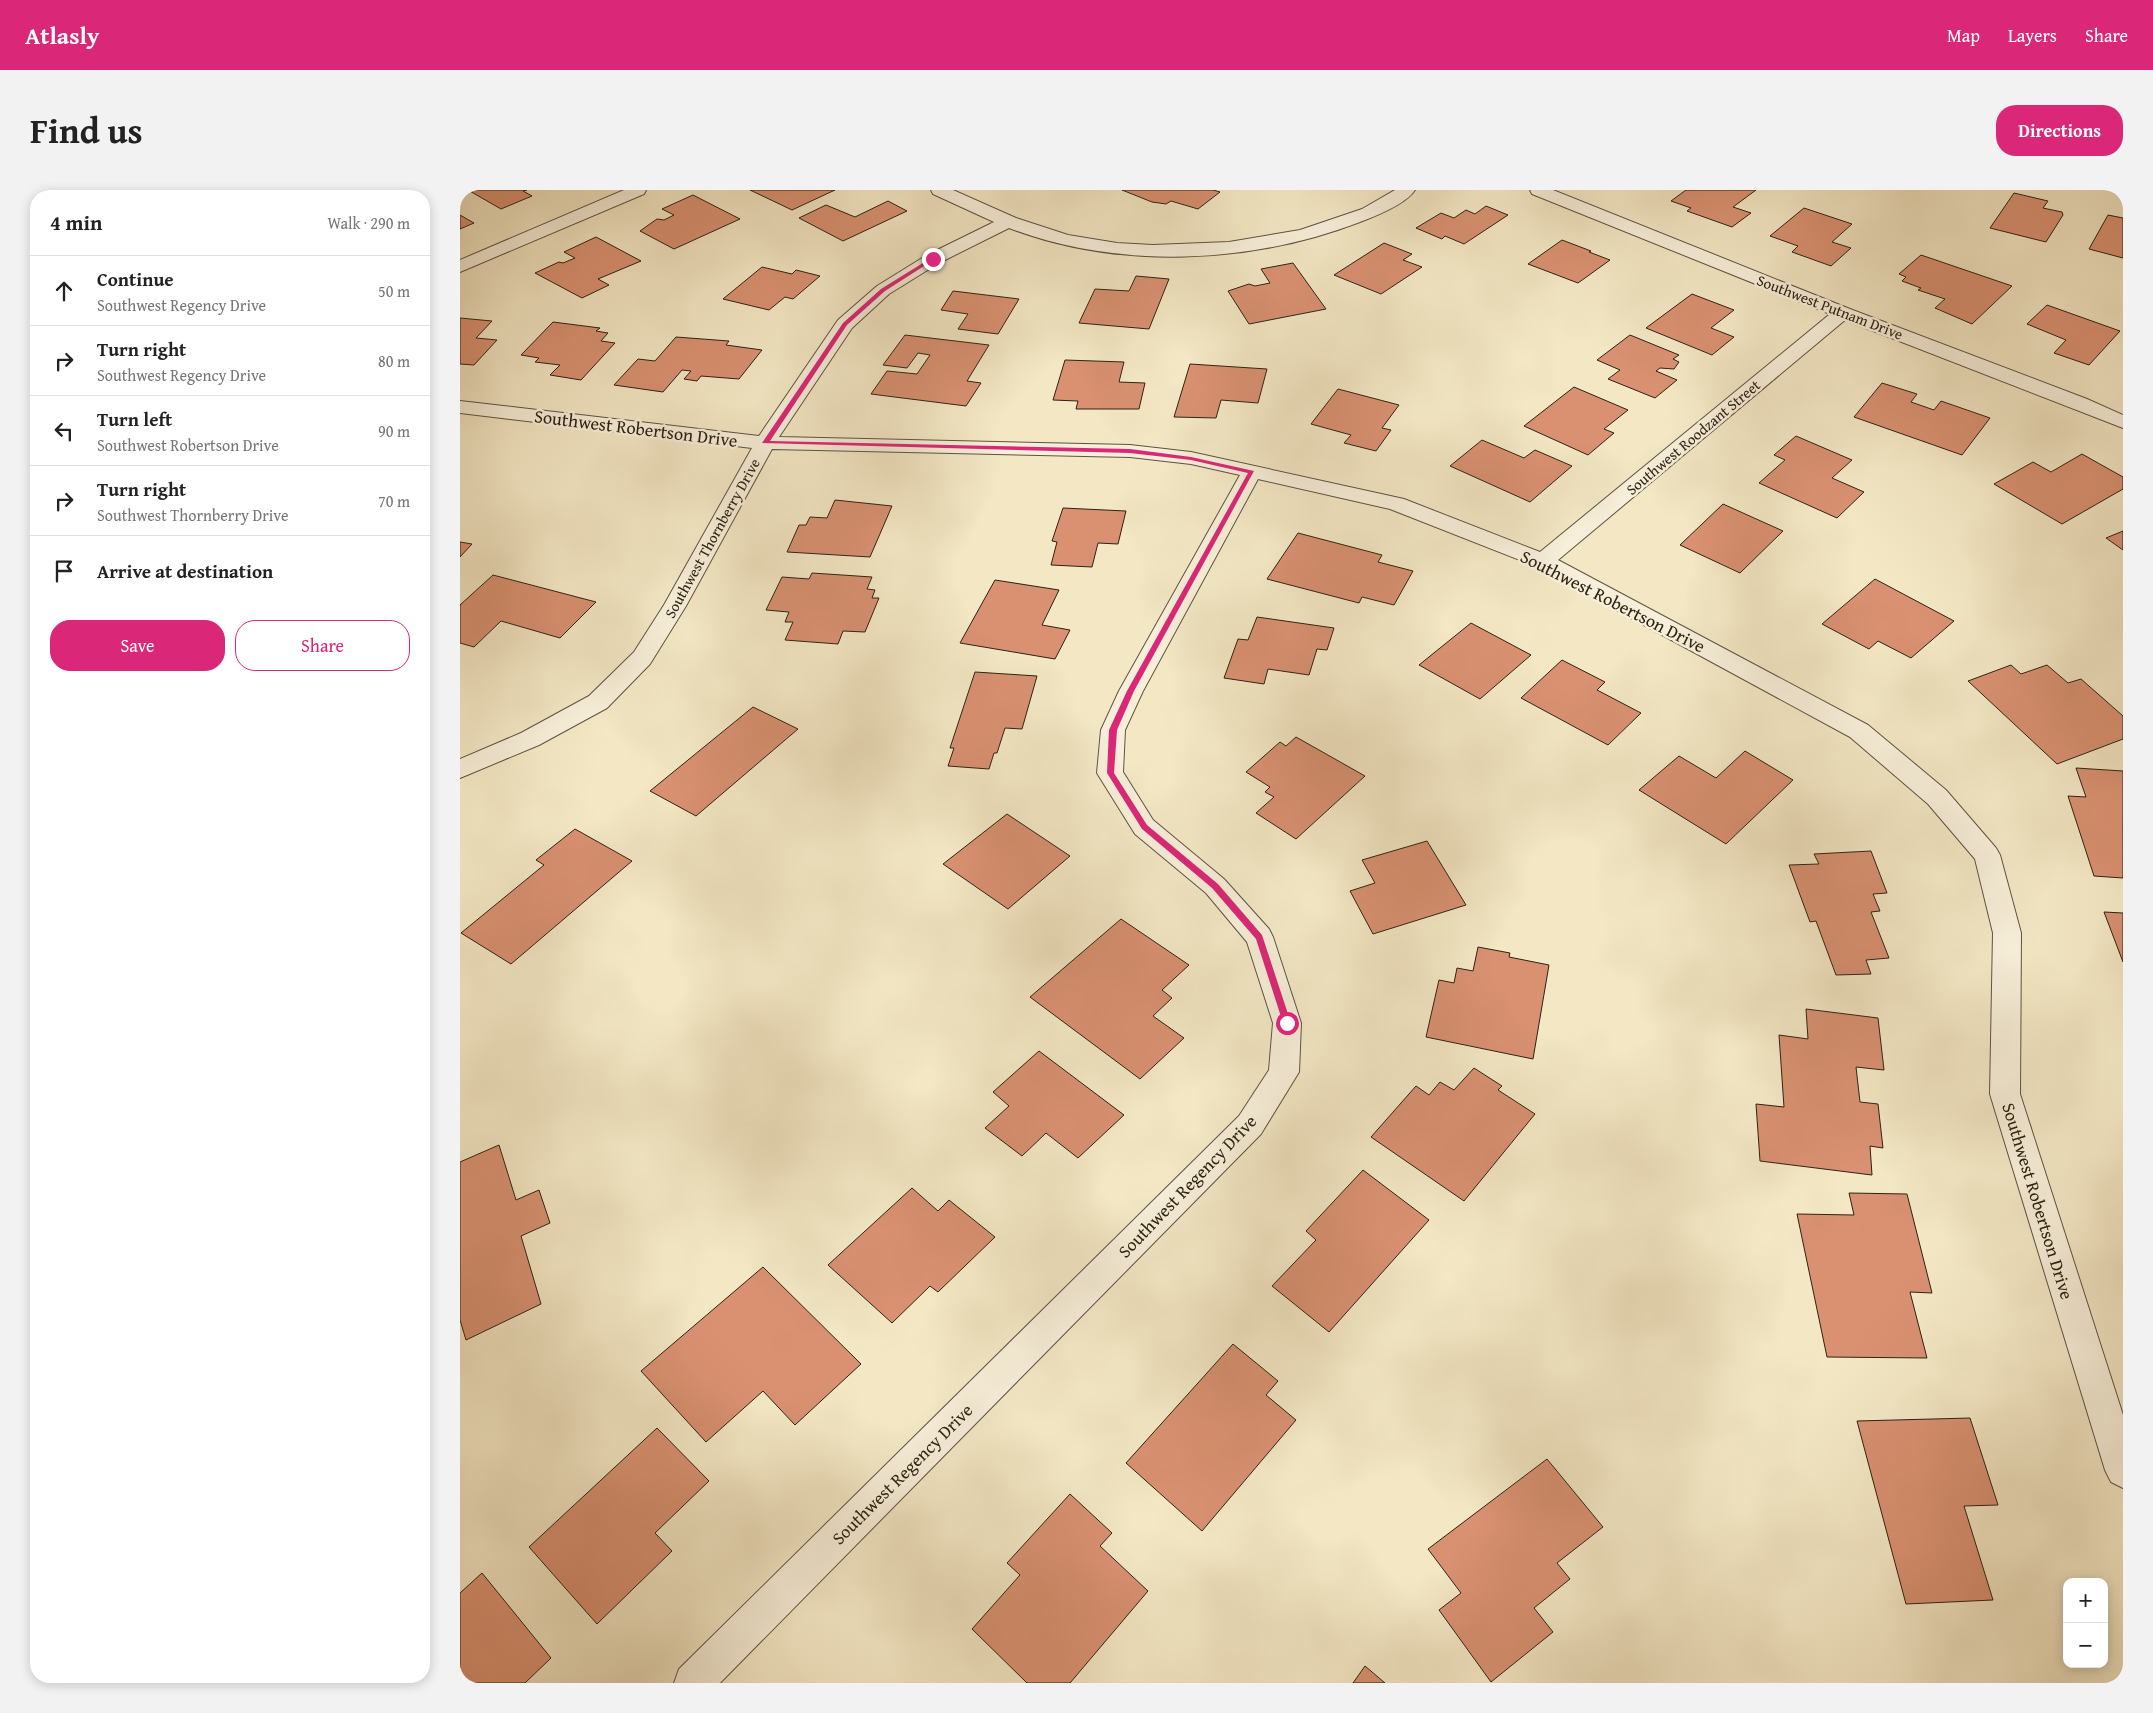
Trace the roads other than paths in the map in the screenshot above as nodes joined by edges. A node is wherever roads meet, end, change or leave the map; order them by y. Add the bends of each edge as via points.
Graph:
1 (638, 190) edge
2 (939, 190) edge
3 (1407, 190) edge
4 (1538, 190) edge
5 (1007, 222) junction
6 (460, 266) edge
7 (1843, 313) junction
8 (460, 407) edge
9 (2123, 422) edge
10 (766, 443) junction
11 (1252, 472) junction
12 (1543, 561) junction
13 (460, 769) edge
14 (2123, 1470) edge
15 (694, 1683) edge

1 - 6 street
2 - 5 street
3 - 5 street via 1370,213 1333,227 1236,246 1188,251 1083,244
4 - 7 street, Southwest Putnam Drive
5 - 10 street, Southwest Thornberry Drive via 933,259 883,290 845,324
7 - 9 street, Southwest Putnam Drive
7 - 12 street, Southwest Roodzant Street
8 - 10 street, Southwest Robertson Drive
10 - 11 street, Southwest Robertson Drive via 1130,451 1191,458
10 - 13 street, Southwest Thornberry Drive via 675,606 642,658 598,702 530,739
11 - 12 street, Southwest Robertson Drive via 1396,504
11 - 15 street, Southwest Regency Drive via 1131,691 1113,730 1110,773 1144,827 1215,886 1259,937 1287,1023 1284,1072 1250,1125
12 - 14 street, Southwest Robertson Drive via 1859,731 1937,797 1987,855 2007,933 2004,1094

